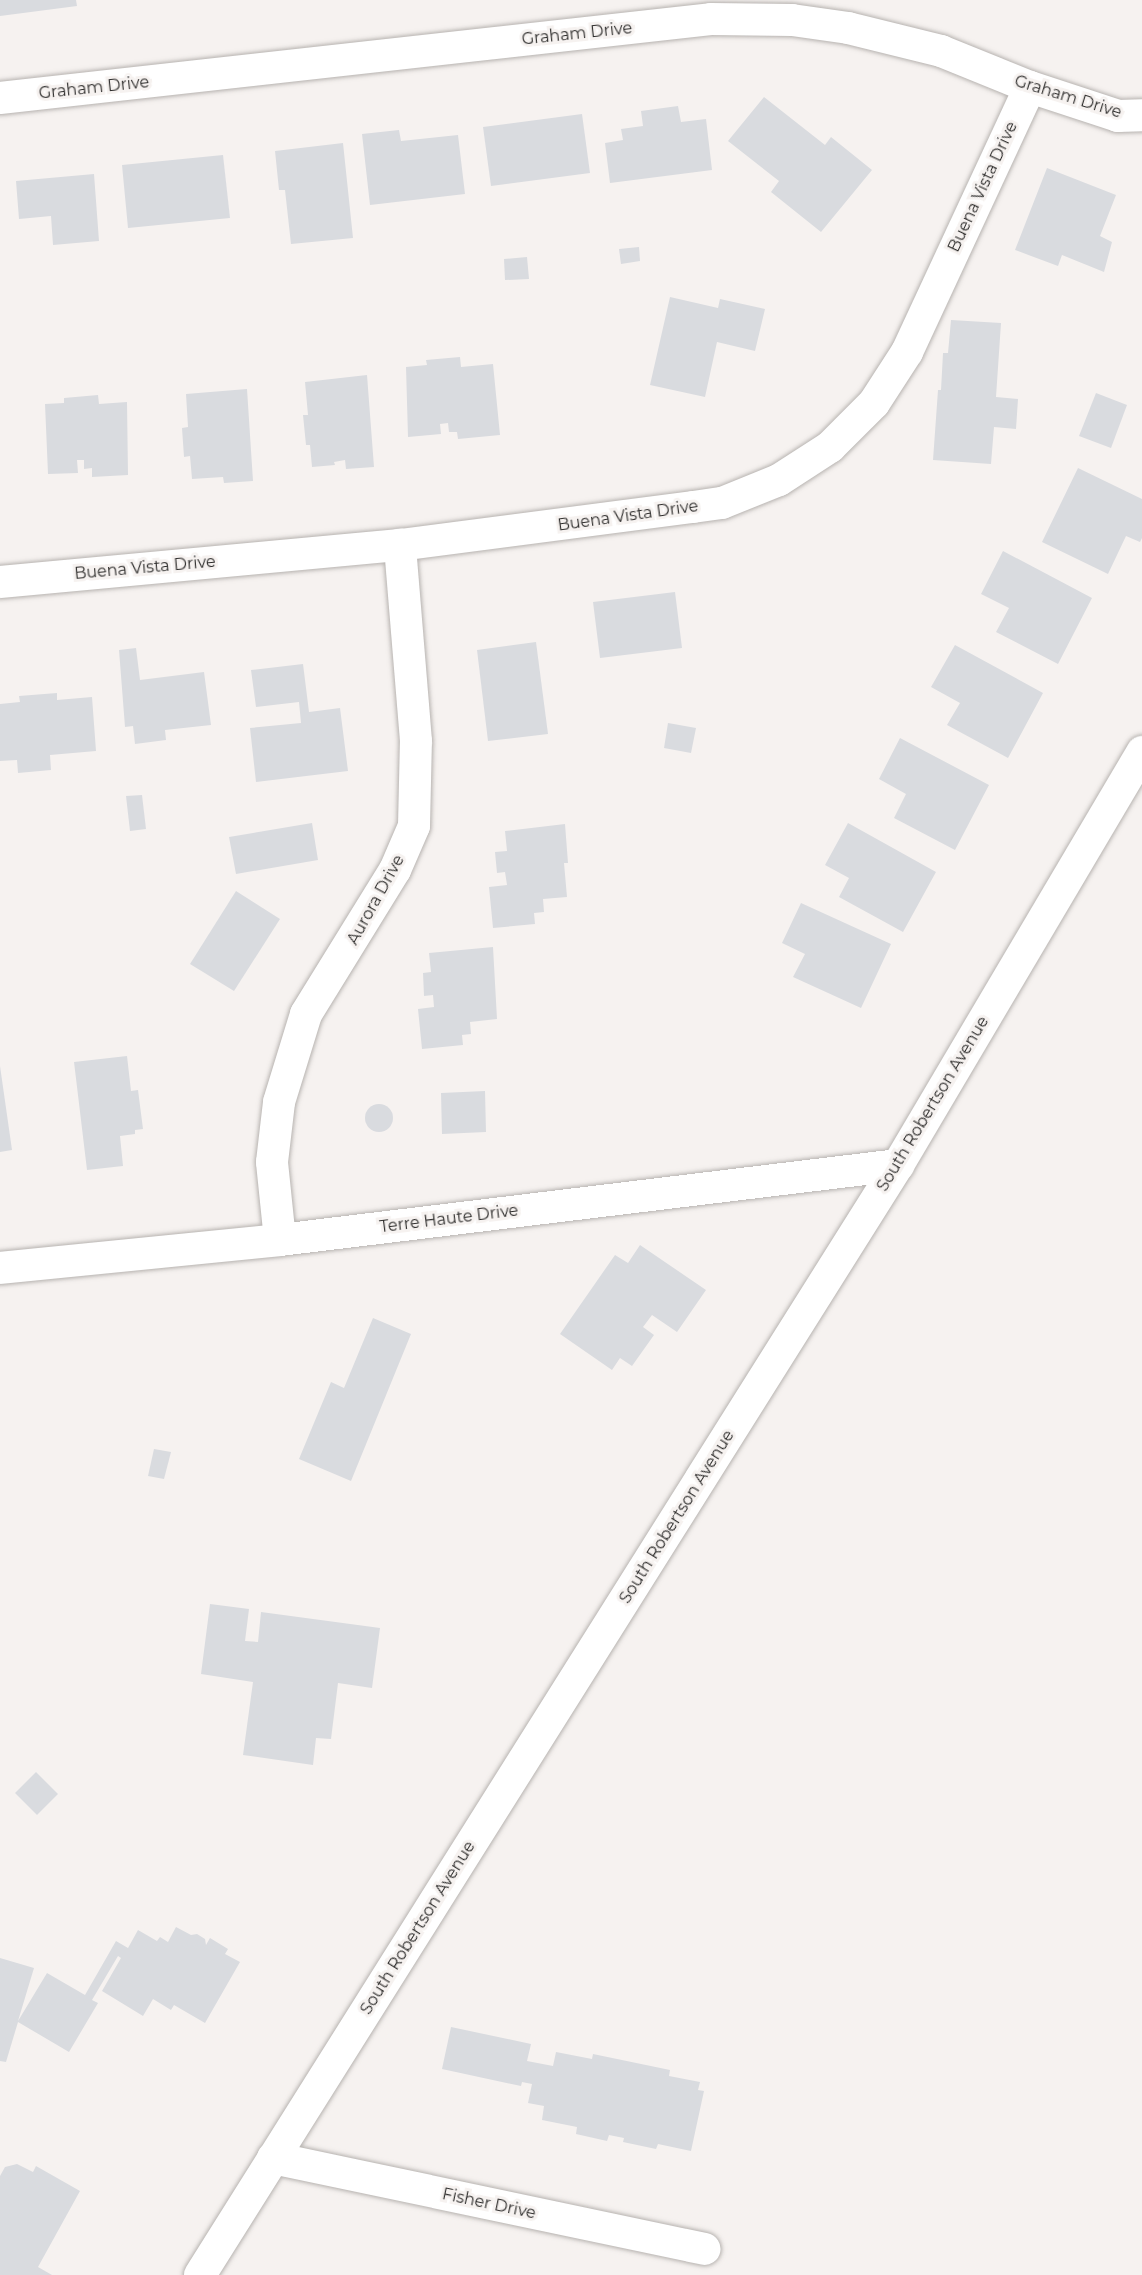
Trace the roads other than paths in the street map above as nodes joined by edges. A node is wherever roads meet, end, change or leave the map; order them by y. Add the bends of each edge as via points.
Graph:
1 (1029, 87) junction
2 (0, 98) edge
3 (1142, 115) edge
4 (400, 545) junction
5 (0, 582) edge
6 (1142, 752) edge
7 (898, 1165) junction
8 (280, 1240) junction
9 (0, 1268) edge
10 (273, 2158) junction
11 (705, 2249) dead end
12 (200, 2275) edge

1 - 2 street, Graham Drive via 941,51 848,28 792,20 711,19
1 - 3 street, Graham Drive via 1118,116
1 - 4 street, Buena Vista Drive via 907,352 874,403 830,447 779,480 722,503
4 - 5 street, Buena Vista Drive
4 - 8 street, Aurora Drive via 416,741 414,826 395,870 306,1014 279,1102 273,1162
6 - 7 street, South Robertson Avenue
7 - 8 street, Terre Haute Drive
7 - 10 street, South Robertson Avenue
8 - 9 street, Terre Haute Drive
10 - 11 street, Fisher Drive
10 - 12 street, South Robertson Avenue

